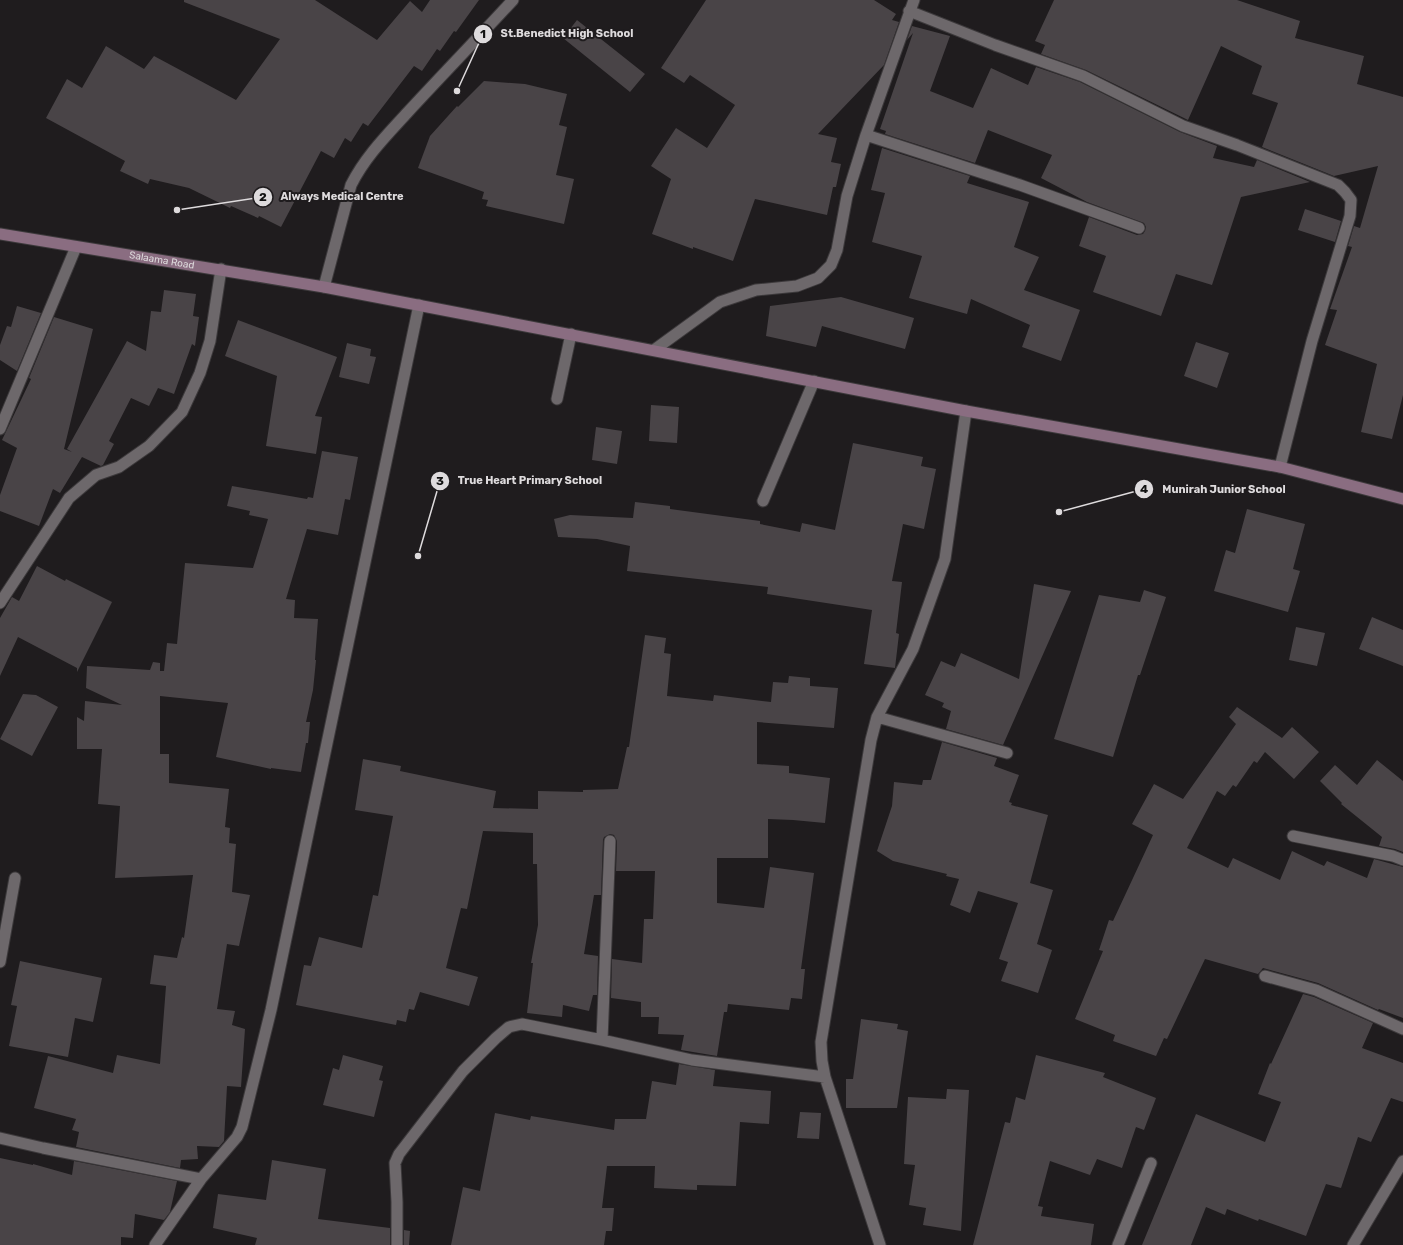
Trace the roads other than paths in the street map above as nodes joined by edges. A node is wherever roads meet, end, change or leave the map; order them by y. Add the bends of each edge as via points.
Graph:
1 (514, 0) edge
2 (914, 0) edge
3 (909, 11) junction
4 (866, 135) junction
5 (1139, 228) dead end
6 (0, 234) edge
7 (76, 246) junction
8 (220, 269) junction
9 (324, 287) junction
10 (419, 305) junction
11 (571, 334) junction
12 (654, 350) junction
13 (814, 381) junction
14 (557, 399) dead end
15 (966, 411) junction
16 (0, 429) edge
17 (1280, 467) junction
18 (1403, 499) edge
19 (763, 501) dead end
20 (0, 603) edge
21 (877, 717) junction
22 (1007, 753) dead end
23 (1293, 836) dead end
24 (610, 841) dead end
25 (1403, 860) edge
26 (15, 878) dead end
27 (0, 962) edge
28 (1265, 976) dead end
29 (1403, 1029) edge
30 (602, 1040) junction
31 (825, 1077) junction
32 (0, 1138) edge
33 (1403, 1160) edge
34 (1151, 1163) dead end
35 (202, 1179) junction
36 (155, 1245) edge
37 (397, 1245) edge
38 (880, 1245) edge
39 (1118, 1245) edge
40 (1353, 1245) edge

1 - 9 street via 429,89 358,170 351,185
2 - 3 street
3 - 4 street
3 - 17 street via 1083,76 1183,126 1338,185 1345,192 1351,200 1350,216 1312,341
4 - 5 street via 1020,185
4 - 12 street via 847,196 838,250 831,265 818,278 797,286 756,290 720,302
6 - 7 main road, Salaama Road
7 - 8 main road, Salaama Road
7 - 16 street
8 - 9 main road, Salaama Road
8 - 20 street via 210,341 200,374 182,412 149,446 119,467 96,475 69,498
9 - 10 main road, Salaama Road
10 - 11 main road, Salaama Road
10 - 35 street via 271,1010 242,1127 233,1142
11 - 12 main road, Salaama Road
11 - 14 street
12 - 13 main road, Salaama Road
13 - 15 main road, Salaama Road
13 - 19 street
15 - 17 main road, Salaama Road
15 - 21 street via 945,558 913,648
17 - 18 main road, Salaama Road
21 - 22 street
21 - 31 street via 871,740 821,1042
23 - 25 street
24 - 30 street
26 - 27 street
28 - 29 street via 1316,990
30 - 31 street via 692,1060
30 - 37 street via 522,1024 508,1027 496,1038 463,1071 399,1154 395,1163
31 - 38 street
32 - 35 street
33 - 40 street
34 - 39 street
35 - 36 street

